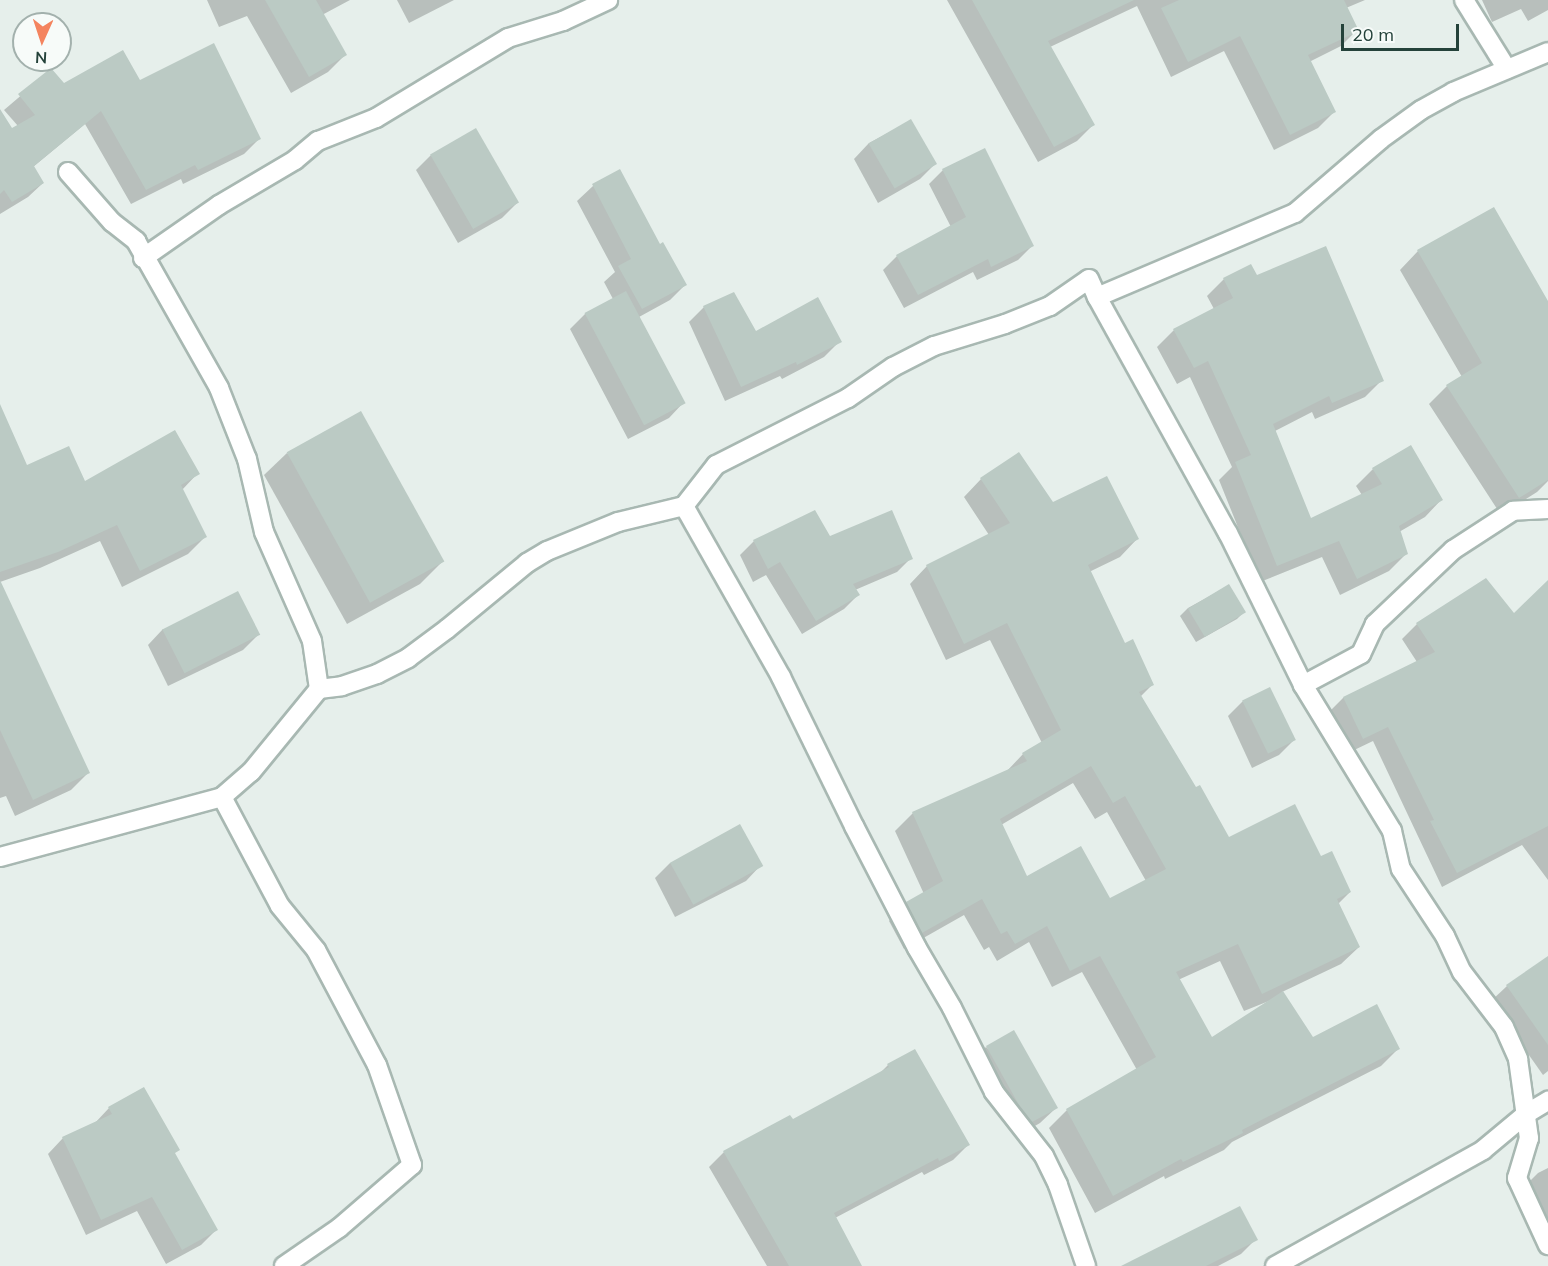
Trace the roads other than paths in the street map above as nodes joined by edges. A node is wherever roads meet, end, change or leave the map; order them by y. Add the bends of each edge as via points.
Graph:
1 (608, 0) edge
2 (1464, 0) edge
3 (1548, 52) edge
4 (1507, 69) junction
5 (68, 172) dead end
6 (144, 258) junction
7 (1097, 297) junction
8 (684, 506) junction
9 (1548, 509) edge
10 (1303, 685) junction
11 (319, 689) junction
12 (222, 797) junction
13 (0, 856) edge
14 (1548, 1101) edge
15 (1526, 1114) junction
16 (1548, 1245) edge
17 (284, 1266) edge
18 (1086, 1266) edge
19 (1275, 1266) edge

1 - 6 street via 563,21 508,38 376,118 318,141
2 - 4 street
3 - 4 street
4 - 7 street via 1421,110 1295,213
5 - 6 street via 112,222 136,241
6 - 11 street via 219,388 247,459 264,532 312,641
7 - 8 street via 1089,279 1050,306 934,346 893,367 848,398 716,465
7 - 10 street via 1228,533
8 - 11 street via 618,522 547,551 408,657 376,674
8 - 18 street via 781,677 854,826 994,1092 1044,1156
9 - 10 street via 1513,511 1453,550 1376,624 1361,654
10 - 15 street via 1392,831 1401,869 1445,936 1461,972 1504,1027 1518,1059
11 - 12 street via 251,772
12 - 13 street
12 - 17 street via 280,906 316,951 377,1065 412,1166 339,1228
14 - 15 street
15 - 16 street via 1529,1138 1517,1178
15 - 19 street via 1483,1150

